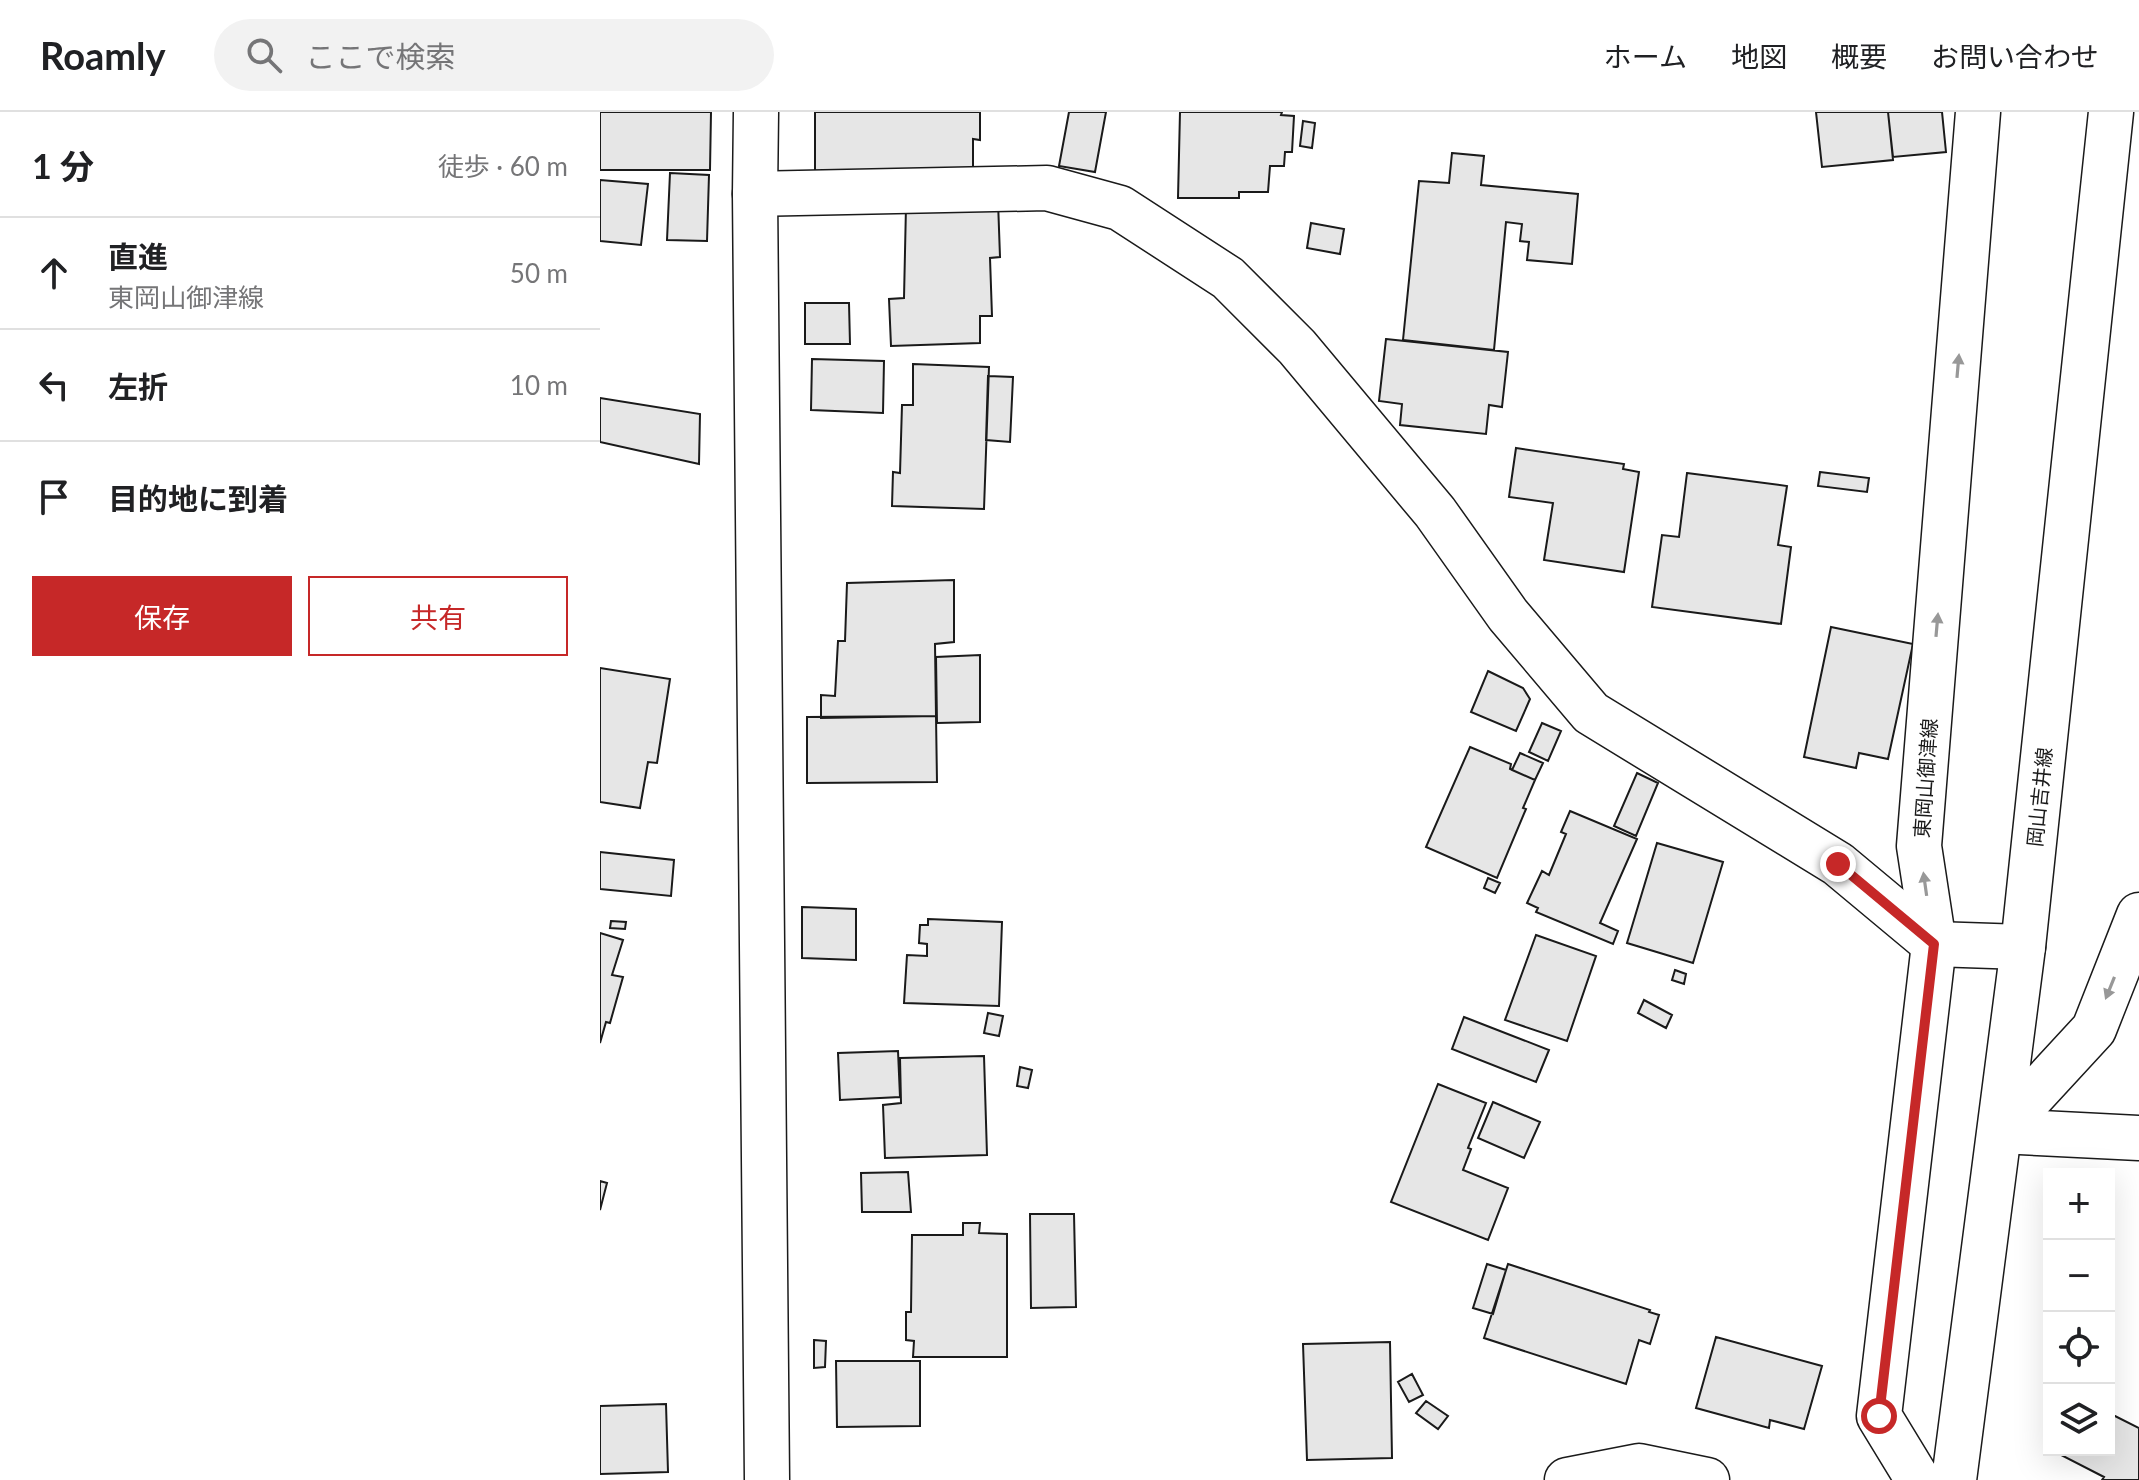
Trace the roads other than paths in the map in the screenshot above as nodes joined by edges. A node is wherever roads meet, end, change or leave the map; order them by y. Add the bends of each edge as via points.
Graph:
1 (756, 112) edge
2 (1978, 112) edge
3 (2111, 112) edge
4 (755, 194) junction
5 (2139, 915) edge
6 (1934, 944) junction
7 (2023, 947) junction
8 (2000, 1131) junction
9 (2139, 1138) edge
10 (767, 1480) edge
11 (1567, 1480) edge
12 (1707, 1480) edge
13 (1918, 1480) edge
14 (1954, 1480) edge

1 - 4 street
6 -> 2 street, 東岡山御津線 via 1919,846
3 - 7 street, 岡山吉井線
4 - 6 street via 1047,188 1120,208 1228,278 1297,347 1435,512 1508,615 1591,713 1838,864
4 - 10 street
5 -> 8 street via 2094,1029
6 - 7 street
6 - 13 street, 東岡山御津線 via 1879,1416
7 - 8 street, 岡山吉井線
8 - 9 street
8 - 14 street, 岡山吉井線
11 - 12 street via 1639,1466

